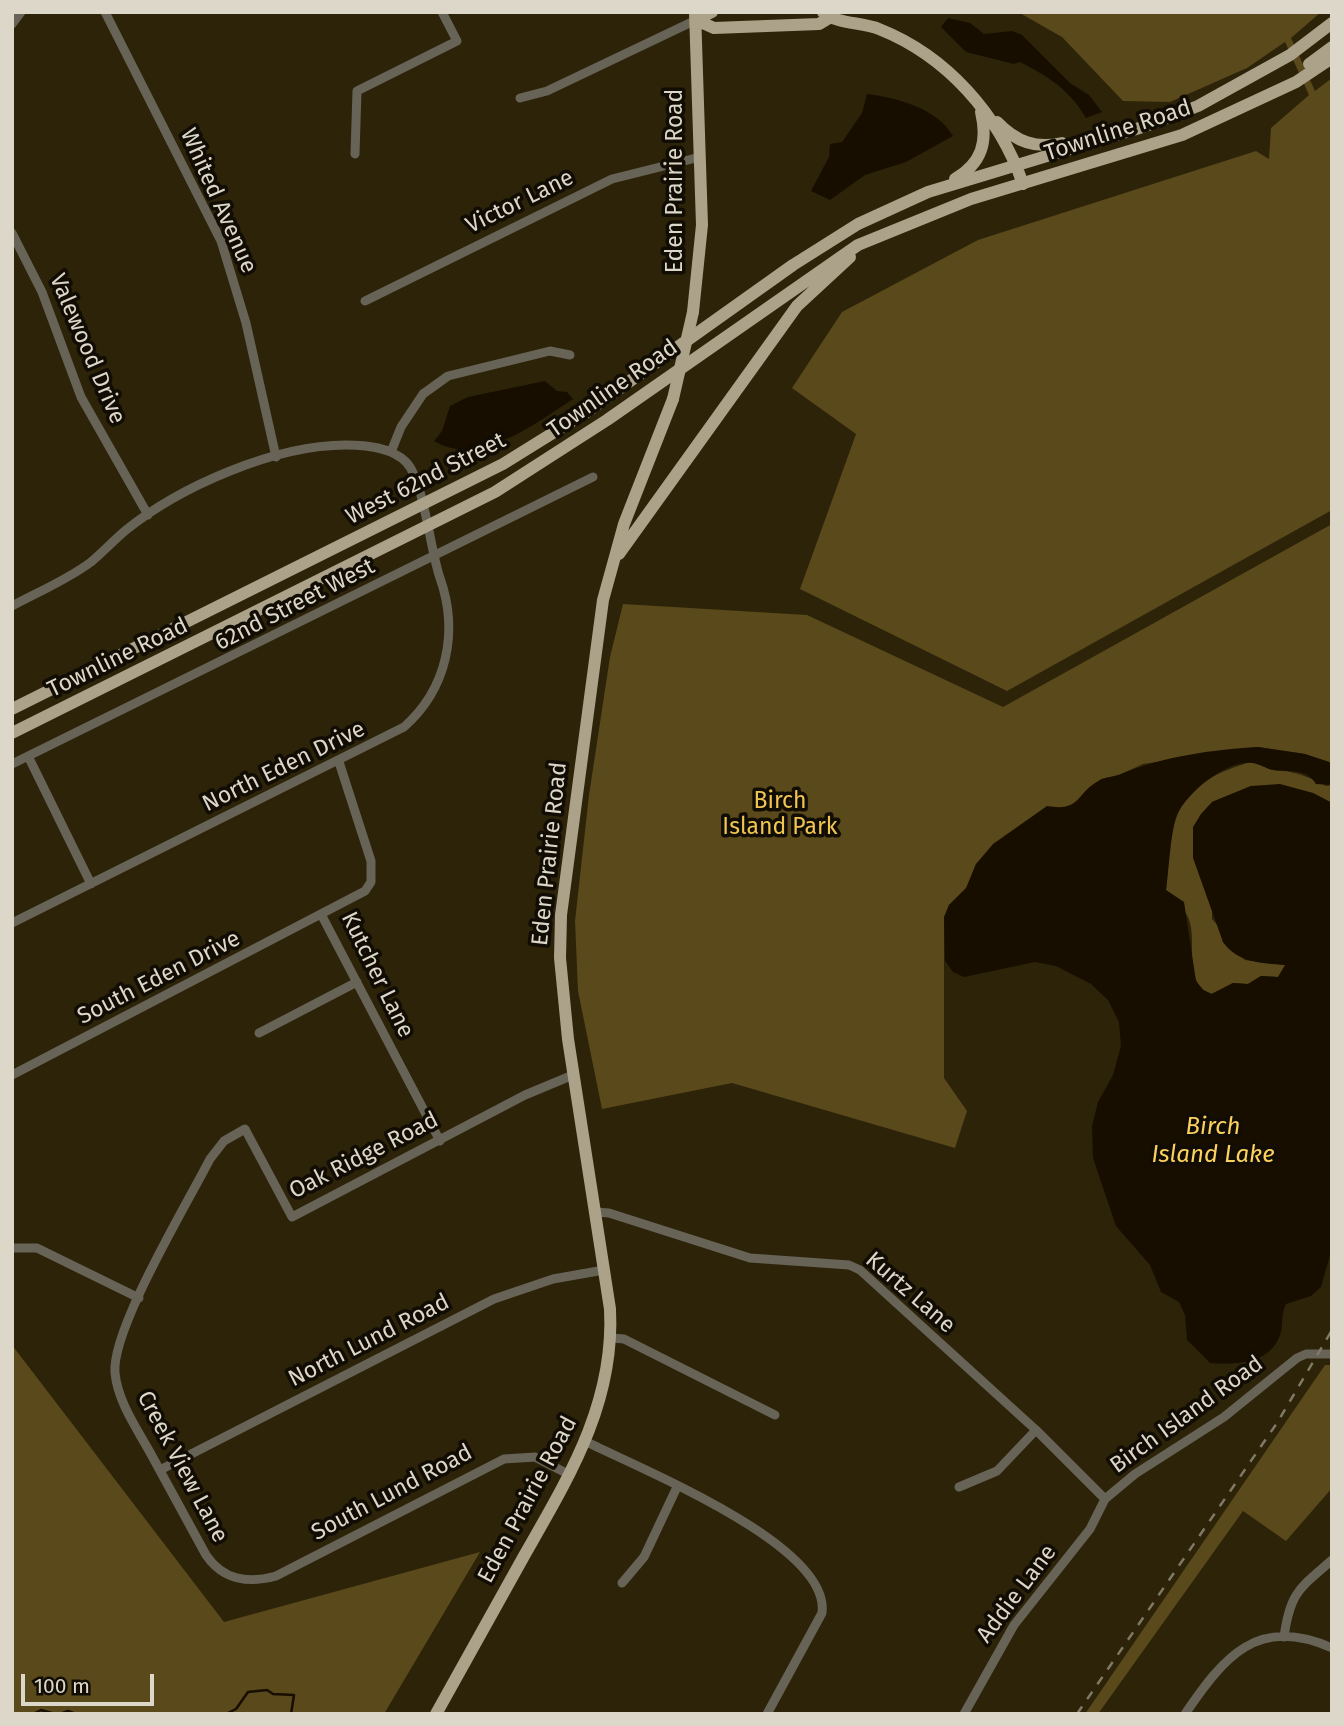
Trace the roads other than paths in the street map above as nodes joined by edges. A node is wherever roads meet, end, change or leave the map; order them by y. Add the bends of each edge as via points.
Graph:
1 (20, 12) edge
2 (105, 12) edge
3 (442, 12) edge
4 (712, 12) edge
5 (826, 15) edge
6 (695, 16) edge
7 (1332, 23) edge
8 (12, 24) edge
9 (1332, 47) edge
10 (1332, 58) edge
11 (520, 98) dead end
12 (979, 104) junction
13 (1244, 107) junction
14 (1170, 118) junction
15 (355, 154) dead end
16 (700, 158) junction
17 (1016, 164) junction
18 (1023, 184) junction
19 (928, 191) junction
20 (890, 231) junction
21 (12, 233) edge
22 (365, 301) dead end
23 (570, 355) dead end
24 (391, 452) junction
25 (276, 457) junction
26 (593, 477) dead end
27 (422, 507) junction
28 (148, 515) junction
29 (427, 528) junction
30 (432, 556) junction
31 (612, 562) junction
32 (12, 606) edge
33 (12, 709) edge
34 (12, 733) edge
35 (28, 756) junction
36 (339, 762) junction
37 (12, 764) edge
38 (91, 884) junction
39 (323, 916) junction
40 (12, 923) edge
41 (357, 982) junction
42 (259, 1033) dead end
43 (573, 1074) junction
44 (12, 1075) edge
45 (440, 1141) junction
46 (596, 1212) junction
47 (12, 1248) edge
48 (604, 1270) junction
49 (139, 1298) junction
50 (612, 1338) junction
51 (1332, 1354) edge
52 (775, 1415) dead end
53 (1036, 1430) junction
54 (587, 1442) junction
55 (160, 1470) junction
56 (570, 1475) junction
57 (677, 1487) junction
58 (959, 1487) dead end
59 (1105, 1499) junction
60 (1332, 1560) edge
61 (232, 1577) joint
62 (622, 1583) dead end
63 (1284, 1637) junction
64 (1332, 1648) edge
65 (436, 1714) edge
66 (767, 1714) edge
67 (964, 1714) edge
68 (1185, 1714) edge

1 - 8 street
2 - 25 street, Whited Avenue via 221,242 244,313
3 - 15 street via 457,41 357,91
4 - 6 main road
5 - 6 main road via 819,24 714,28
5 - 12 main road via 899,38 950,73
6 - 11 street via 547,91
6 - 16 main road, Eden Prairie Road
7 - 14 main road via 1260,73
9 - 13 main road
10 - 13 main road
12 - 14 main road via 1010,135 1040,146 1162,114
12 - 17 main road
12 - 19 main road via 984,134 979,157 965,172
13 - 18 main road, Townline Road via 1182,135
14 - 17 main road, West 62nd Street
16 - 22 street, Victor Lane via 612,179
16 - 31 main road, Eden Prairie Road, bridge via 702,225 693,312 673,399
17 - 18 main road
17 - 19 main road, West 62nd Street
18 - 20 main road, Townline Road
19 - 27 main road, West 62nd Street via 825,244 544,440
20 - 29 main road, Townline Road via 834,259 552,457
20 - 31 main road via 827,275 797,306
21 - 28 street, Valewood Drive via 42,292 81,397
23 - 24 street via 550,351 448,376 423,394
24 - 25 street via 338,445
24 - 27 street, North Eden Drive via 407,463
25 - 28 street via 214,478
26 - 30 street, 62nd Street West
27 - 29 street, North Eden Drive
27 - 33 main road, West 62nd Street
28 - 32 street via 90,562
29 - 30 street, North Eden Drive
29 - 34 main road, Townline Road
30 - 35 street, 62nd Street West
30 - 36 street, North Eden Drive via 450,615 441,678 419,714 404,727
31 - 43 main road, Eden Prairie Road via 597,630 561,915 560,958
35 - 37 street, 62nd Street West
35 - 38 street
36 - 38 street, North Eden Drive
36 - 39 street, Kutcher Lane via 372,872 365,891
38 - 40 street, North Eden Drive
39 - 41 street, Kutcher Lane
39 - 44 street, South Eden Drive
41 - 42 street
41 - 45 street, Kutcher Lane
43 - 45 street, Oak Ridge Road
43 - 46 main road, Eden Prairie Road
45 - 49 street, Oak Ridge Road via 292,1217 245,1129 216,1149
46 - 48 main road, Eden Prairie Road
46 - 53 street, Kurtz Lane via 750,1258 849,1265 860,1270
47 - 49 street via 49,1253
48 - 50 main road, Eden Prairie Road
48 - 55 street, North Lund Road via 553,1279 494,1299
49 - 55 street, Creek View Lane via 118,1343 115,1374 124,1405
50 - 52 street via 624,1339
50 - 54 main road, Eden Prairie Road via 602,1397
51 - 59 street, Birch Island Road via 1297,1358 1224,1417 1135,1474
53 - 58 street via 998,1471
53 - 59 street, Kurtz Lane
54 - 56 main road, Eden Prairie Road
54 - 57 street
55 - 61 street, Creek View Lane via 206,1555
56 - 61 street, South Lund Road via 535,1457 504,1459 276,1576 261,1580
56 - 65 main road, Eden Prairie Road
57 - 62 street via 644,1557
57 - 66 street via 761,1531 801,1565 821,1590 824,1602 818,1624
59 - 67 street, Addie Lane via 1090,1529 1014,1625
60 - 63 street via 1299,1589 1288,1606
63 - 64 street via 1306,1638
63 - 68 street via 1254,1643 1224,1661

